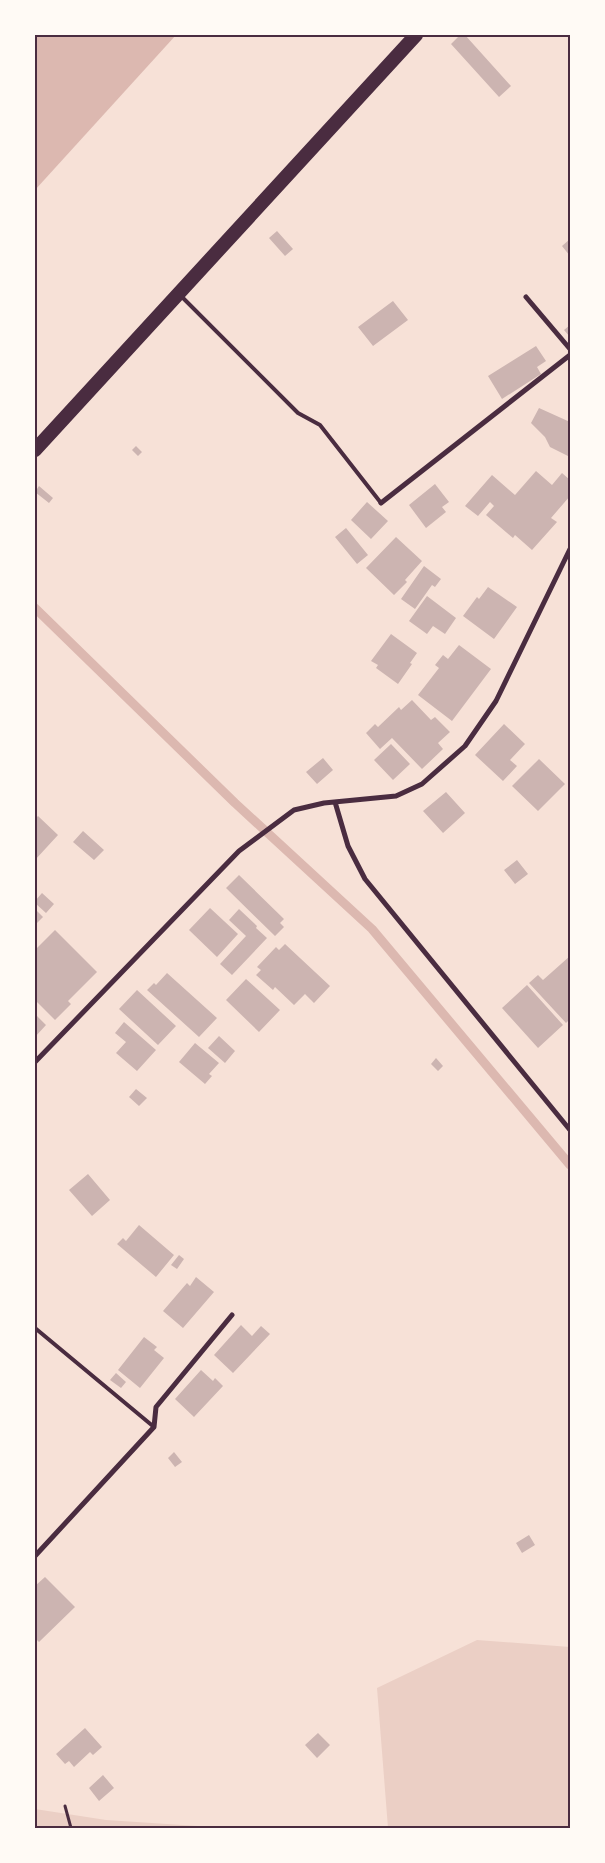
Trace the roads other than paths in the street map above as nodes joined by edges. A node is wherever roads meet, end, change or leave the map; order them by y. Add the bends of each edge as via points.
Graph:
1 (416, 35) edge
2 (178, 294) junction
3 (526, 297) dead end
4 (570, 349) edge
5 (570, 355) edge
6 (35, 450) edge
7 (381, 503) joint
8 (570, 549) edge
9 (335, 802) junction
10 (35, 1062) edge
11 (570, 1130) edge
12 (232, 1315) dead end
13 (35, 1328) edge
14 (154, 1427) junction
15 (35, 1556) edge

1 - 2 highway
2 - 6 highway
2 - 7 lane via 298,413 320,424
3 - 4 street
5 - 7 street
8 - 9 street via 496,701 465,746 422,784 396,796
9 - 10 street via 294,810 239,851
9 - 11 street via 348,846 365,879
12 - 14 street via 156,1407
13 - 14 lane
14 - 15 street

